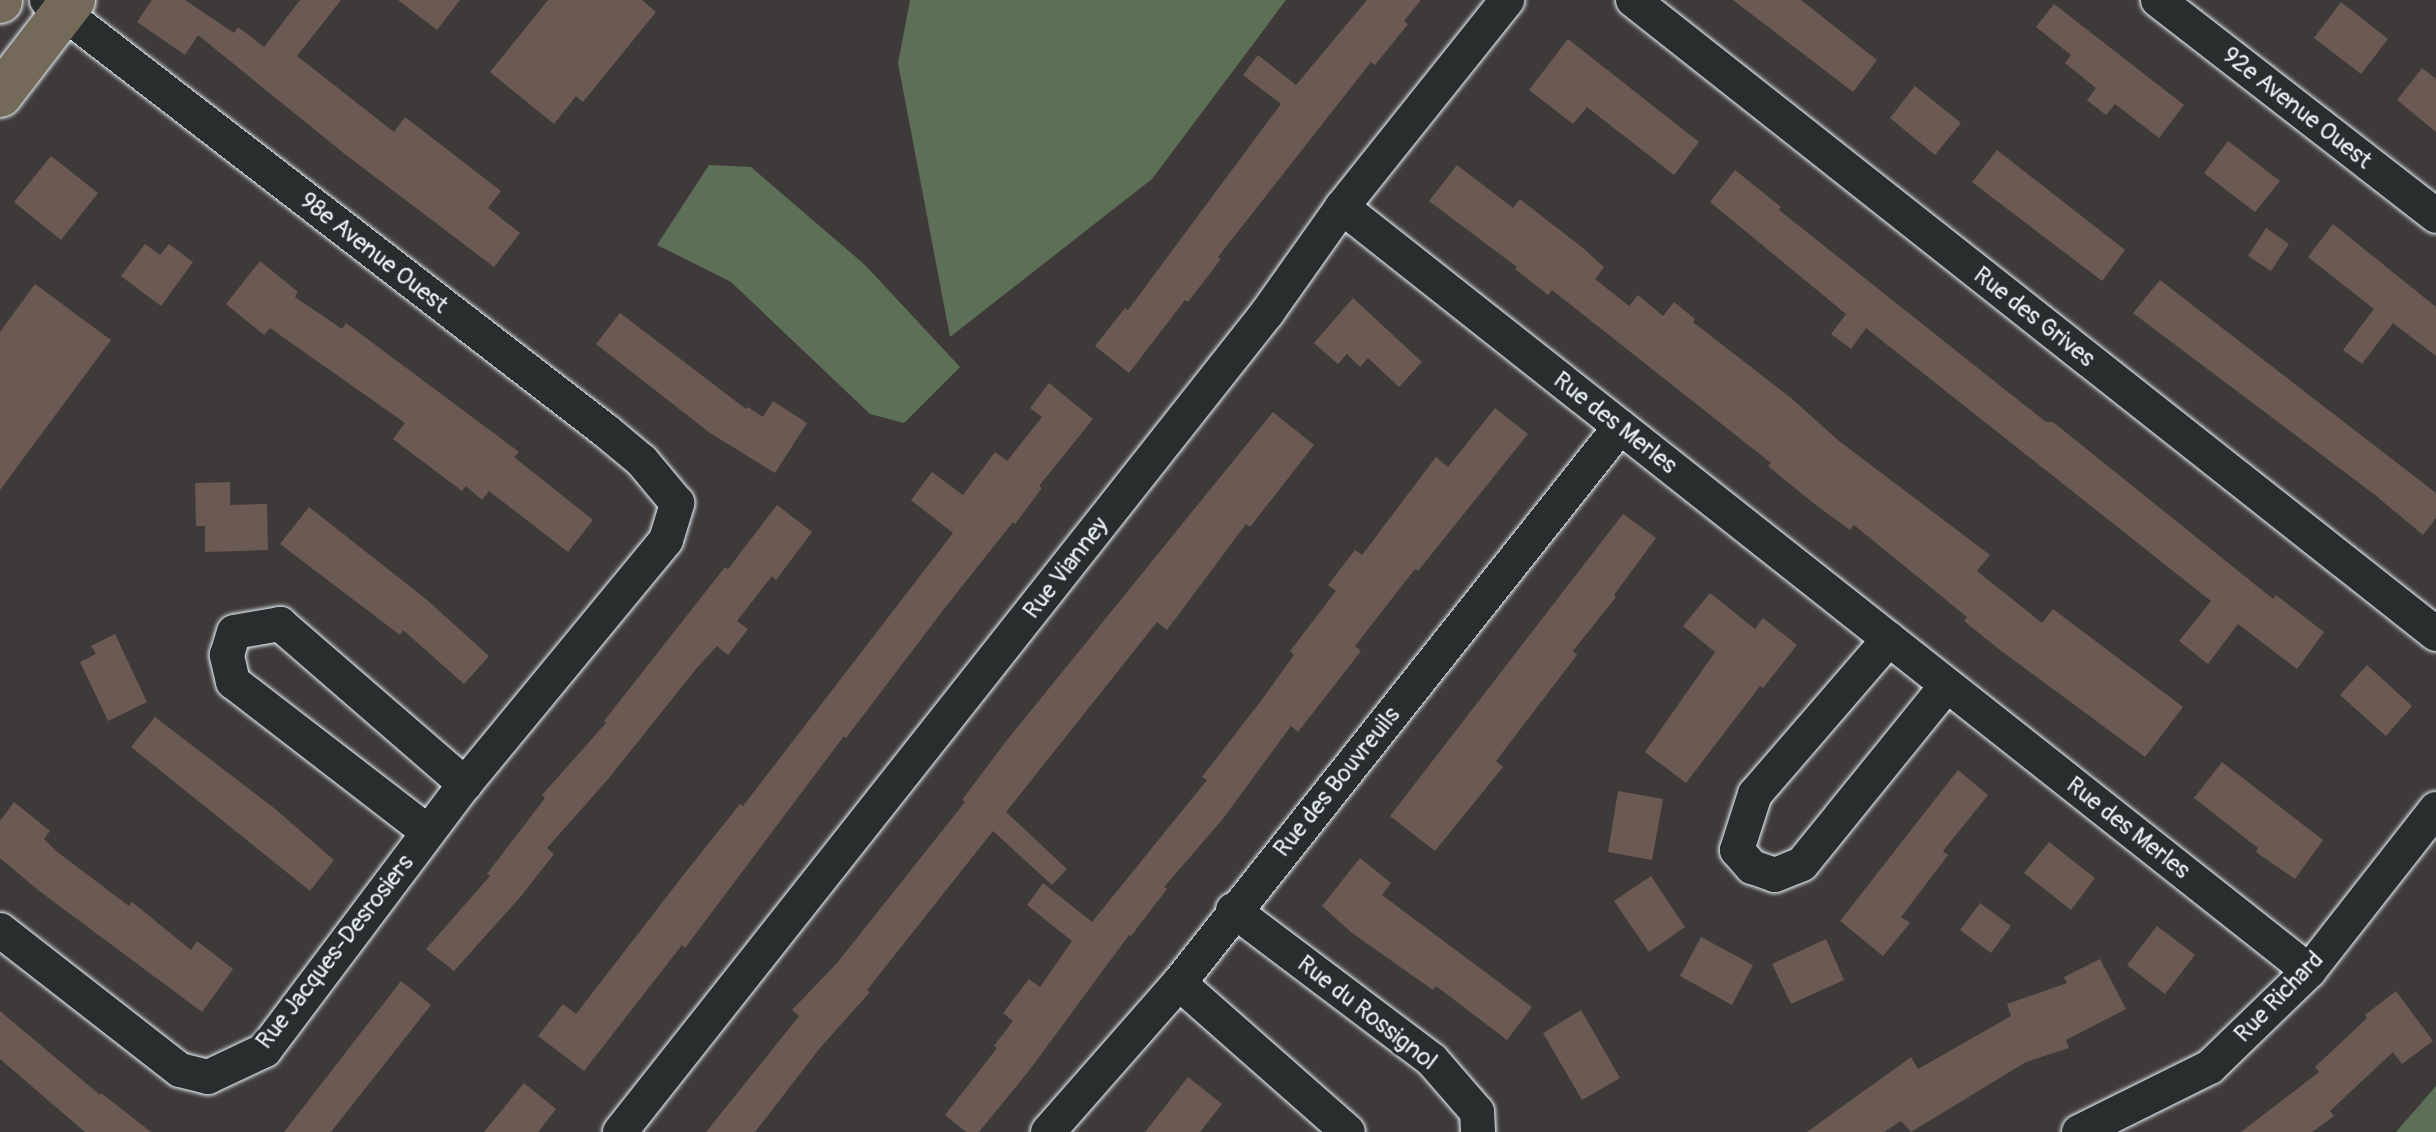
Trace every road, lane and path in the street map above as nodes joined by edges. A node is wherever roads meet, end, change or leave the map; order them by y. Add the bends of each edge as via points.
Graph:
1 (1507, 0) edge
2 (1633, 0) edge
3 (2158, 0) edge
4 (61, 4) edge
5 (0, 95) edge
6 (1342, 207) junction
7 (2436, 216) edge
8 (1620, 427) junction
9 (677, 503) joint
10 (2436, 634) edge
11 (1889, 639) junction
12 (1947, 685) junction
13 (465, 784) junction
14 (2436, 809) edge
15 (428, 832) junction
16 (1233, 910) junction
17 (0, 930) edge
18 (2309, 971) junction
19 (1179, 983) junction
20 (620, 1132) edge
21 (1048, 1132) edge
22 (1348, 1132) edge
23 (1478, 1132) edge
24 (2079, 1132) edge

1 - 6 street, Rue Vianney
2 - 10 street, Rue des Grives
3 - 7 street, 92e Avenue Ouest
4 - 5 main road
4 - 9 street, 98e Avenue Ouest via 606,431 642,461
6 - 8 street, Rue des Merles
6 - 20 street, Rue Vianney via 1267,313
8 - 11 street, Rue des Merles
8 - 16 street, Rue des Bouvreuils
9 - 13 street, Rue Jacques-Desrosiers via 666,540
11 - 12 street, Rue des Merles
11 - 12 street via 1755,794 1737,850 1752,867 1775,875 1802,864
12 - 18 street, Rue des Merles
13 - 15 street, Rue Jacques-Desrosiers
13 - 15 street, Rue Jacques-Desrosiers via 280,624 234,632 227,655 233,682
14 - 18 street, Rue Richard
15 - 17 street, Rue Jacques-Desrosiers via 265,1050 208,1077 180,1070
16 - 19 street, Rue des Bouvreuils
16 - 23 street, Rue du Rossignol via 1432,1060 1477,1112
18 - 24 street, Rue Richard via 2210,1067
19 - 21 street, Rue des Bouvreuils
19 - 22 street

